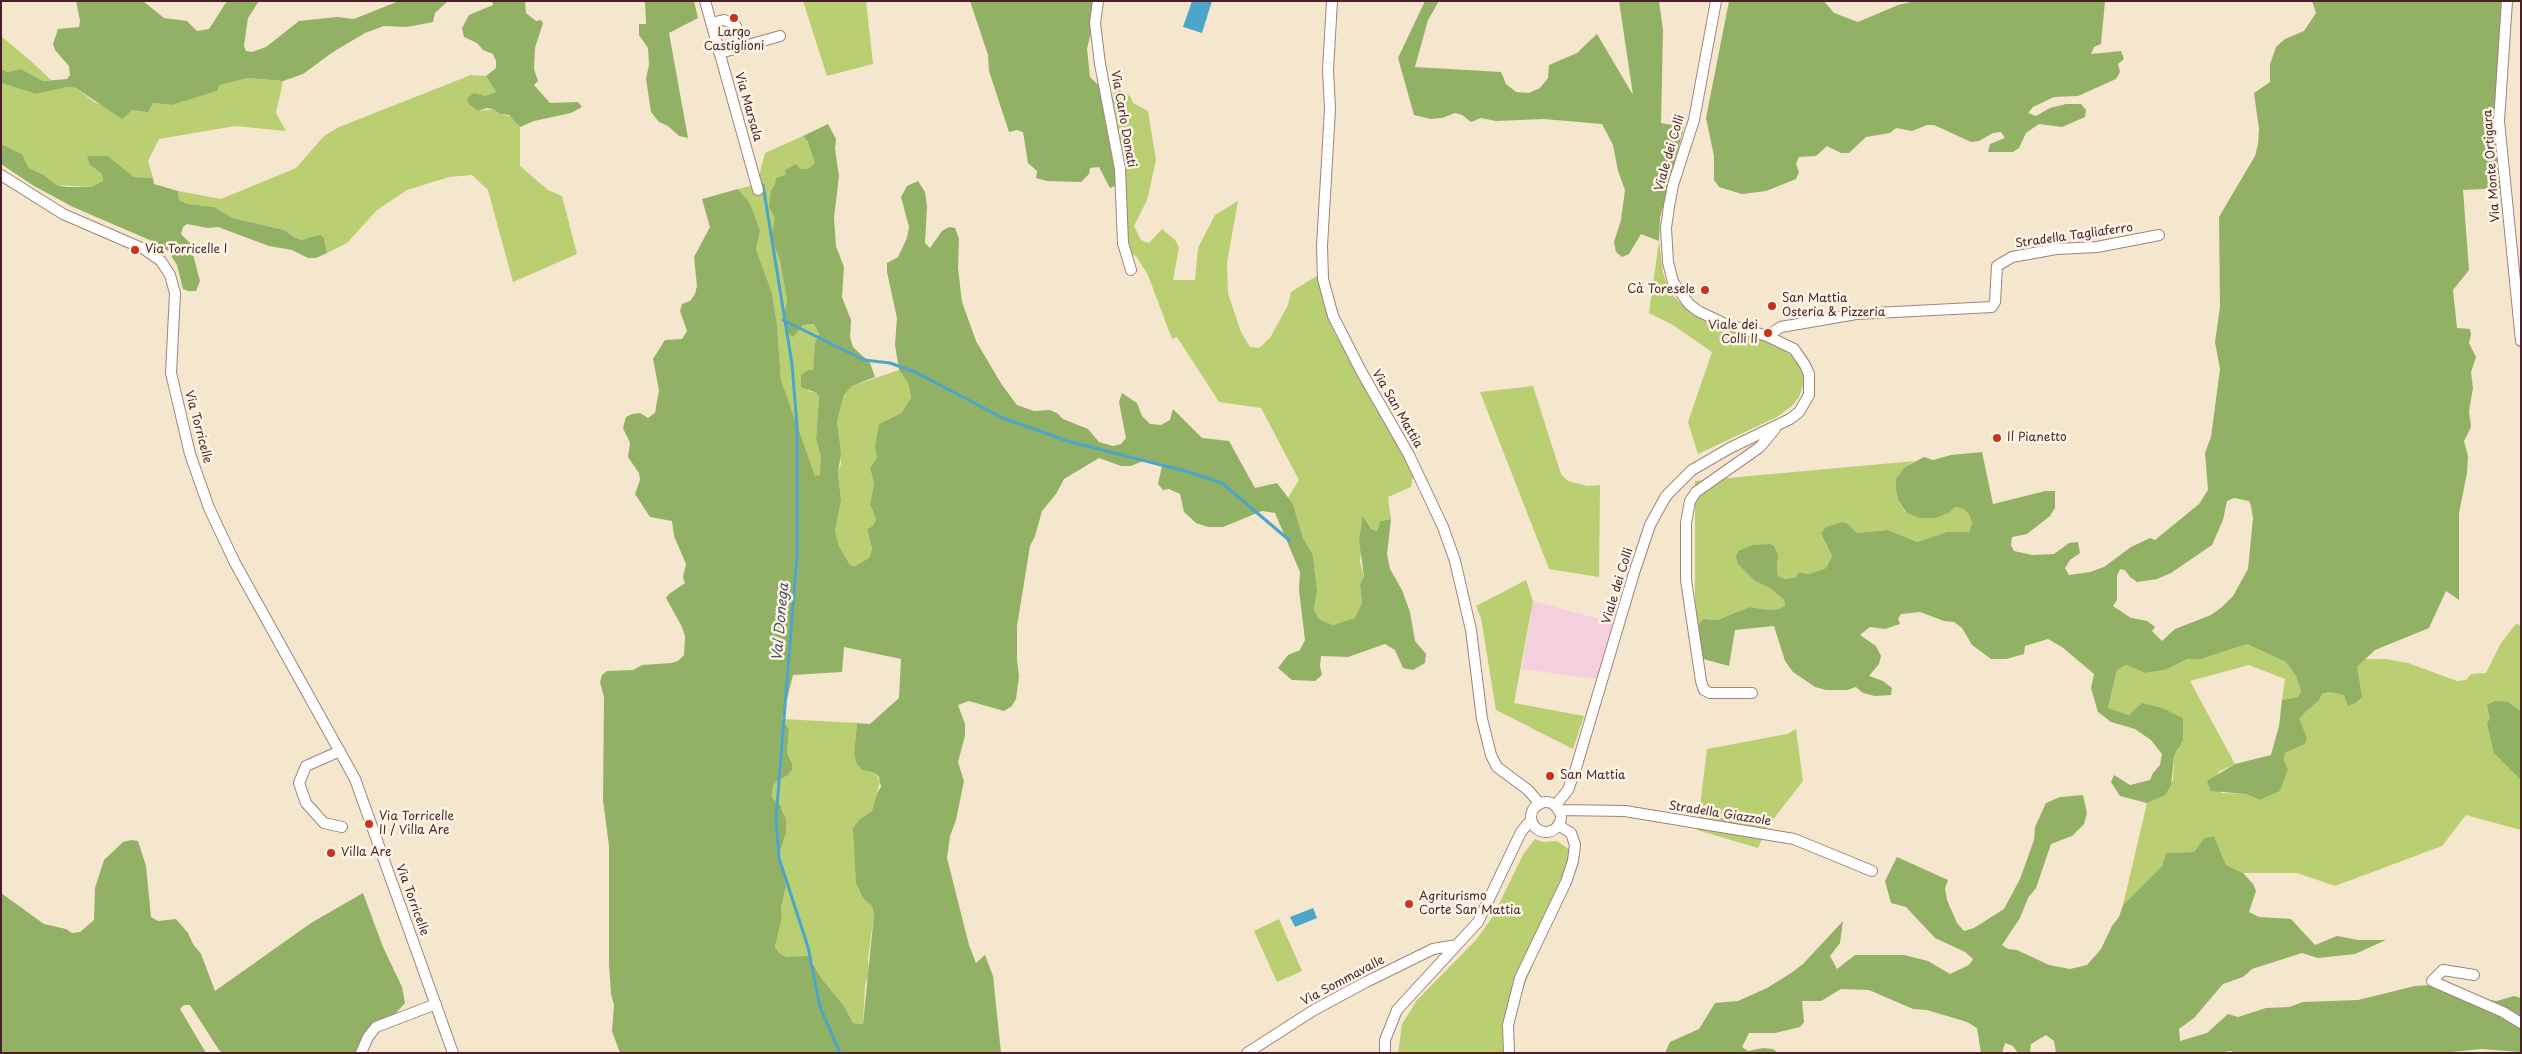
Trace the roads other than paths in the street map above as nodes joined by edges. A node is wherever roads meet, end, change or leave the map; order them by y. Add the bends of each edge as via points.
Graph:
1 (705, 1) edge
2 (1098, 1) edge
3 (1332, 1) edge
4 (1716, 1) edge
5 (2507, 1) edge
6 (711, 23) junction
7 (780, 36) dead end
8 (741, 46) junction
9 (720, 52) junction
10 (1, 175) edge
11 (758, 190) dead end
12 (2159, 235) dead end
13 (2514, 245) edge
14 (1131, 270) dead end
15 (1767, 336) junction
16 (2521, 341) edge
17 (1775, 428) junction
18 (1752, 693) dead end
19 (340, 751) junction
20 (1540, 804) junction
21 (1557, 808) junction
22 (1531, 820) junction
23 (1558, 825) junction
24 (342, 827) dead end
25 (1872, 871) dead end
26 (1457, 945) junction
27 (2474, 975) dead end
28 (436, 1004) junction
29 (2521, 1023) edge
30 (361, 1053) edge
31 (453, 1053) edge
32 (1247, 1053) edge
33 (1385, 1053) edge
34 (1510, 1053) edge

1 - 6 street, Via Marsala
2 - 14 street, Via Carlo Donati via 1095,23 1100,64 1120,169 1123,243
3 - 20 street, Via San Mattia via 1322,246 1326,288 1337,324 1409,455 1443,527 1455,561 1472,630 1482,719 1490,755 1497,767 1528,790
4 - 15 street, Viale dei Colli via 1694,120 1669,206 1666,228 1668,262 1673,282 1698,311 1723,323
5 - 13 street, Via Monte Ortigara via 2499,121
6 - 8 street via 724,20 736,26
6 - 9 street, Via Marsala
7 - 8 street
8 - 9 street
9 - 11 street, Via Marsala
10 - 19 street, Via Torricelle via 63,214 144,249 161,261 170,275 175,293 172,373 190,454 209,508 235,563
12 - 15 street, Stradella Tagliaferro via 2097,247 2056,249 2012,257 1997,266 1992,307 1856,314 1781,327
13 - 16 street, Via Monte Ortigara
15 - 17 street, Viale dei Colli via 1794,349 1806,365 1810,384 1809,395 1800,412
17 - 18 street, Viale dei Colli via 1760,447 1696,492 1690,501 1686,522 1686,580 1704,690 1710,693
17 - 21 street, Viale dei Colli via 1692,470 1666,496 1650,525 1576,768
19 - 24 street via 306,766 298,783 306,803 324,823
19 - 28 street, Via Torricelle via 354,779
20 - 21 street via 1550,803
20 - 22 street via 1533,810
21 - 23 street
21 - 25 street, Stradella Giazzole via 1626,811 1794,839
22 - 23 street via 1541,832 1553,830
22 - 26 street via 1521,832 1478,922
23 - 34 street via 1571,833 1575,845 1573,861 1520,978 1508,1025
26 - 32 street, Via Sommavalle via 1433,949 1366,982 1314,1010
26 - 33 street via 1397,1010 1385,1040
27 - 29 street via 2443,970 2432,981
28 - 30 street via 376,1027
28 - 31 street, Via Torricelle

